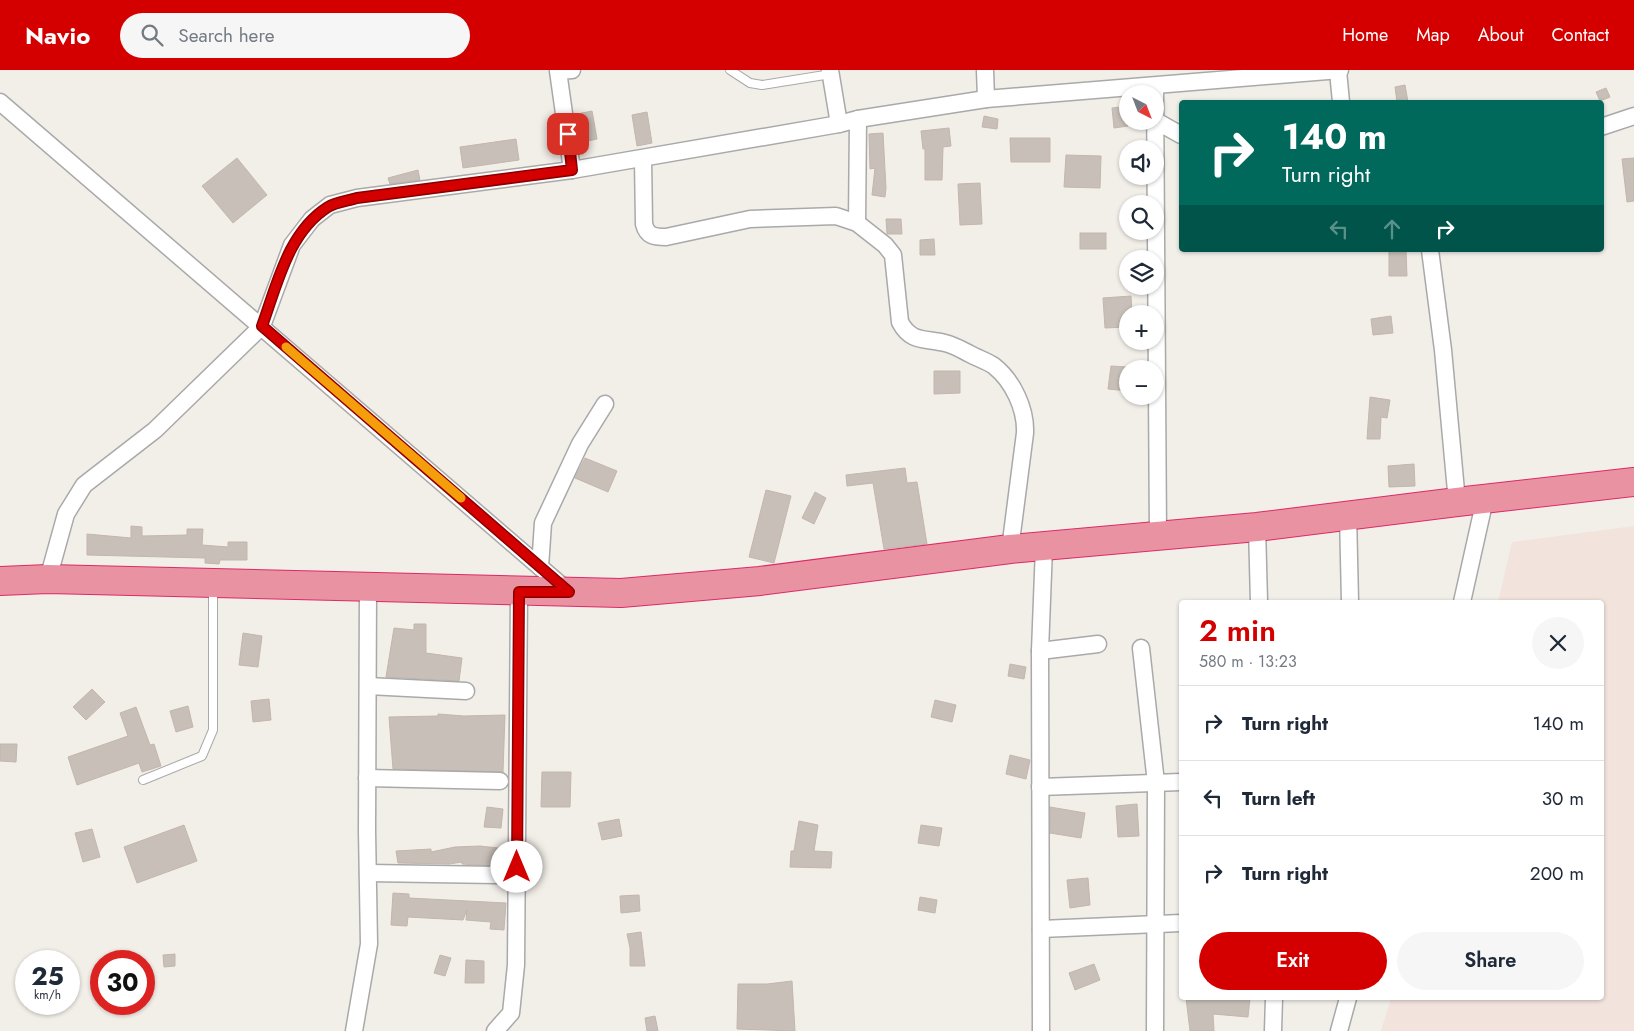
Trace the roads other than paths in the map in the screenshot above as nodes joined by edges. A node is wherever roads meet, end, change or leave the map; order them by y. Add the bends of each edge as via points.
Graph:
1 (562, 70) edge
2 (730, 70) edge
3 (985, 70) edge
4 (1339, 70) edge
5 (831, 72) edge
6 (1164, 85) edge
7 (1119, 89) edge
8 (986, 99) junction
9 (1342, 100) edge
10 (0, 102) edge
11 (1634, 116) edge
12 (858, 119) junction
13 (839, 124) junction
14 (1164, 125) edge
15 (1604, 126) edge
16 (1156, 130) edge
17 (1179, 134) edge
18 (643, 158) junction
19 (572, 170) junction
20 (857, 223) junction
21 (1430, 252) edge
22 (262, 326) junction
23 (605, 404) dead end
24 (1634, 482) edge
25 (1485, 499) junction
26 (1457, 502) junction
27 (1348, 514) junction
28 (1256, 527) junction
29 (1158, 537) junction
30 (1044, 547) junction
31 (1010, 549) junction
32 (540, 567) junction
33 (48, 579) junction
34 (0, 581) edge
35 (213, 583) junction
36 (368, 587) junction
37 (519, 592) junction
38 (569, 592) junction
39 (1259, 600) edge
40 (1350, 600) edge
41 (1462, 600) edge
42 (1098, 644) dead end
43 (1141, 648) dead end
44 (1040, 652) junction
45 (368, 686) junction
46 (466, 690) dead end
47 (367, 778) junction
48 (143, 780) dead end
49 (500, 781) dead end
50 (1179, 782) edge
51 (1156, 783) junction
52 (1040, 787) junction
53 (368, 873) junction
54 (497, 875) dead end
55 (1179, 923) edge
56 (1156, 924) junction
57 (1041, 929) junction
58 (1274, 1000) edge
59 (1348, 1000) edge
60 (352, 1029) edge
61 (495, 1031) edge
62 (1041, 1031) edge
63 (1155, 1031) edge
64 (1273, 1031) edge
65 (1340, 1031) edge

1 - 19 street
2 - 5 lane via 750,83 762,85
3 - 8 street
4 - 6 street
4 - 9 street
5 - 13 street
7 - 8 street
8 - 12 street
10 - 22 street
11 - 15 street
12 - 13 street
12 - 20 street
13 - 18 street
14 - 17 street
16 - 29 street
18 - 19 street
18 - 20 street via 644,224 646,231 654,237 750,219 836,216
19 - 22 street via 357,198 330,206 312,219 292,245
20 - 31 street via 893,255 900,322 904,330 911,337 947,343 993,366 1019,400 1025,419 1025,433
21 - 26 street
22 - 32 street
22 - 33 street via 155,430 84,485 66,514
23 - 32 street via 580,444 543,523
24 - 25 highway
25 - 26 highway
25 - 41 street
26 - 27 highway
27 - 28 highway
27 - 40 street
28 - 29 highway
28 - 39 street
29 - 30 highway
30 - 31 highway
30 - 44 street
31 - 38 highway via 760,581 621,593
32 - 38 street
33 - 34 highway
33 - 35 highway
35 - 36 highway
35 - 48 lane via 213,730 202,756
36 - 37 highway
36 - 45 street
37 - 38 highway
37 - 61 street via 516,965 511,1013
42 - 44 street
43 - 51 street
44 - 52 street
45 - 46 street
45 - 47 street
47 - 49 street
47 - 53 street
50 - 51 street
51 - 52 street
51 - 56 street
52 - 57 street
53 - 54 street
53 - 60 street via 369,944
55 - 56 street
56 - 57 street
56 - 63 street
57 - 62 street
58 - 64 street
59 - 65 street

